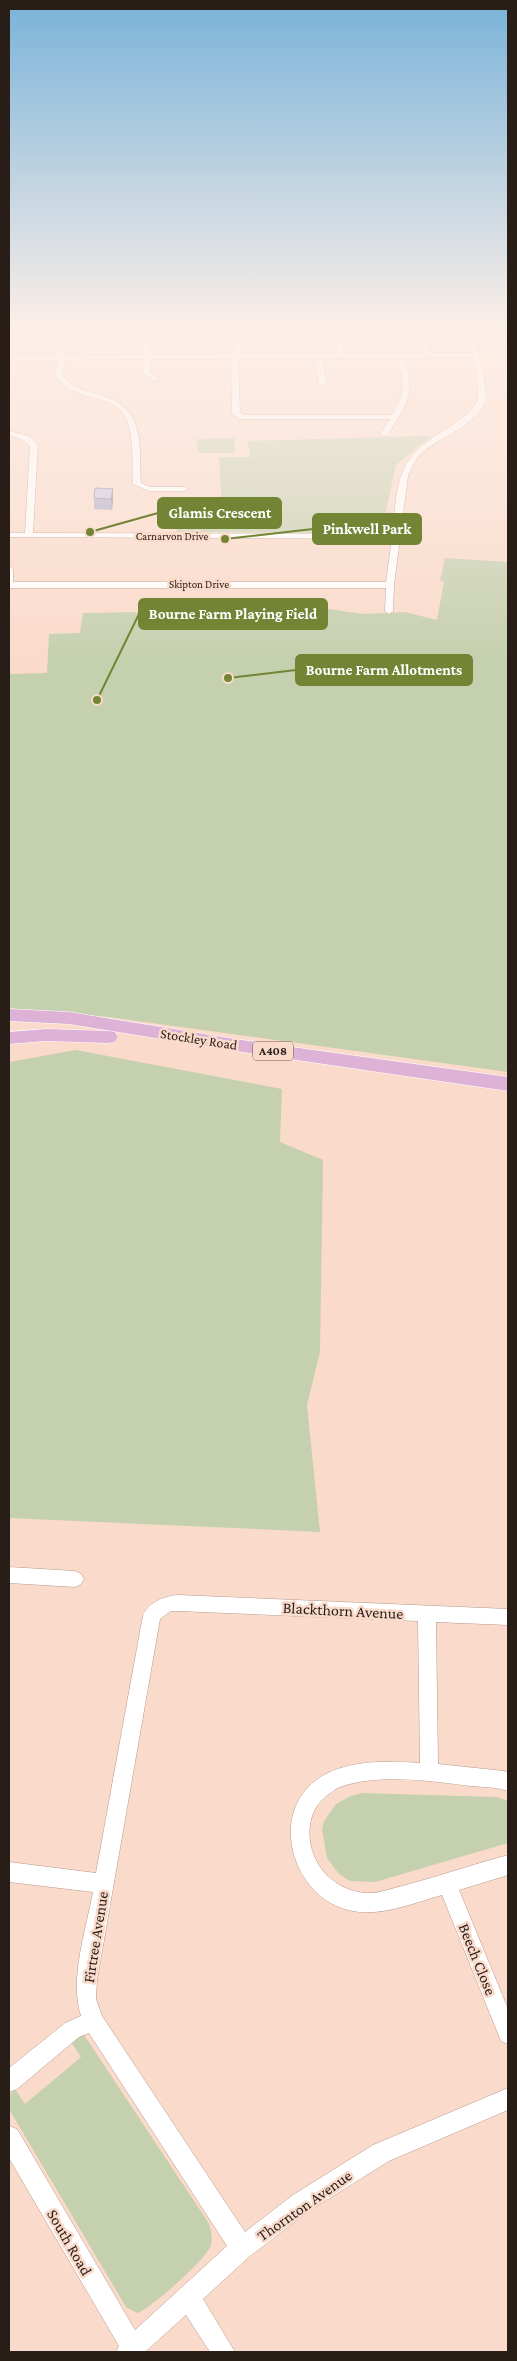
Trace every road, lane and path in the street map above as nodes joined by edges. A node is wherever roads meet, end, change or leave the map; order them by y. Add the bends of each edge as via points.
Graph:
1 (30, 441) edge
2 (132, 441) edge
3 (432, 441) edge
4 (184, 489) dead end
5 (29, 535) junction
6 (9, 536) edge
7 (396, 537) junction
8 (9, 569) edge
9 (9, 583) edge
10 (390, 585) junction
11 (389, 611) dead end
12 (9, 1015) edge
13 (9, 1038) edge
14 (508, 1084) edge
15 (508, 1098) edge
16 (9, 1575) edge
17 (75, 1579) dead end
18 (178, 1603) joint
19 (427, 1614) junction
20 (508, 1617) edge
21 (429, 1773) junction
22 (508, 1782) edge
23 (508, 1865) edge
24 (9, 1872) edge
25 (104, 1884) junction
26 (447, 1884) junction
27 (93, 2021) junction
28 (508, 2034) edge
29 (9, 2082) edge
30 (508, 2099) edge
31 (9, 2137) edge
32 (242, 2248) junction
33 (188, 2296) junction
34 (130, 2350) edge
35 (223, 2352) edge

1 - 5 street via 34,445
2 - 4 street via 137,484 149,489
3 - 7 street via 419,450 408,464
5 - 6 street, Carnarvon Drive
5 - 7 street, Carnarvon Drive
7 - 10 street
8 - 9 street
9 - 10 street, Skipton Drive
10 - 11 street
12 - 14 main road, Stockley Road / A408 via 69,1018
13 - 15 main road, Stockley Road / A408 via 65,1034 129,1039
16 - 17 street
18 - 19 street, Blackthorn Avenue
18 - 25 street, Firtree Avenue via 160,1608 152,1615 149,1625
19 - 20 street, Blackthorn Avenue
19 - 21 street
21 - 22 street
21 - 26 street via 352,1773 330,1781 304,1810 300,1823 301,1851 318,1883 336,1896 360,1903 372,1903
23 - 26 street
24 - 25 street
25 - 27 street, Firtree Avenue via 87,1980 86,1999
26 - 28 street, Beech Close
27 - 29 street via 72,2030
27 - 32 street, Firtree Avenue
30 - 32 street, Thornton Avenue via 381,2153 301,2204
31 - 34 street, South Road
32 - 33 street, Thornton Avenue
33 - 34 street, Thornton Avenue
33 - 35 street

